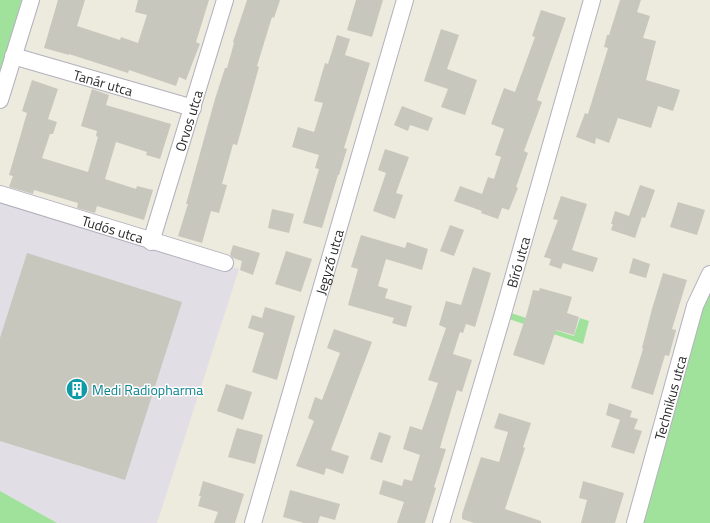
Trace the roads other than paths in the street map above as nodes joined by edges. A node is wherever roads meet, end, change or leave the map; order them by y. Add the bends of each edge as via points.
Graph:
1 (31, 0) edge
2 (225, 0) edge
3 (405, 0) edge
4 (592, 0) edge
5 (13, 56) junction
6 (0, 100) edge
7 (192, 108) junction
8 (0, 194) edge
9 (151, 242) junction
10 (225, 263) dead end
11 (710, 274) edge
12 (253, 523) edge
13 (441, 523) edge
14 (635, 523) edge

1 - 5 street
2 - 7 street, Orvos utca
3 - 12 street, Jegyző utca
4 - 13 street, Bíró utca
5 - 6 street
5 - 7 street, Tanár utca
7 - 9 street, Orvos utca
8 - 9 street, Tudós utca
9 - 10 street, Tudós utca
11 - 14 street, Technikus utca via 696,306

